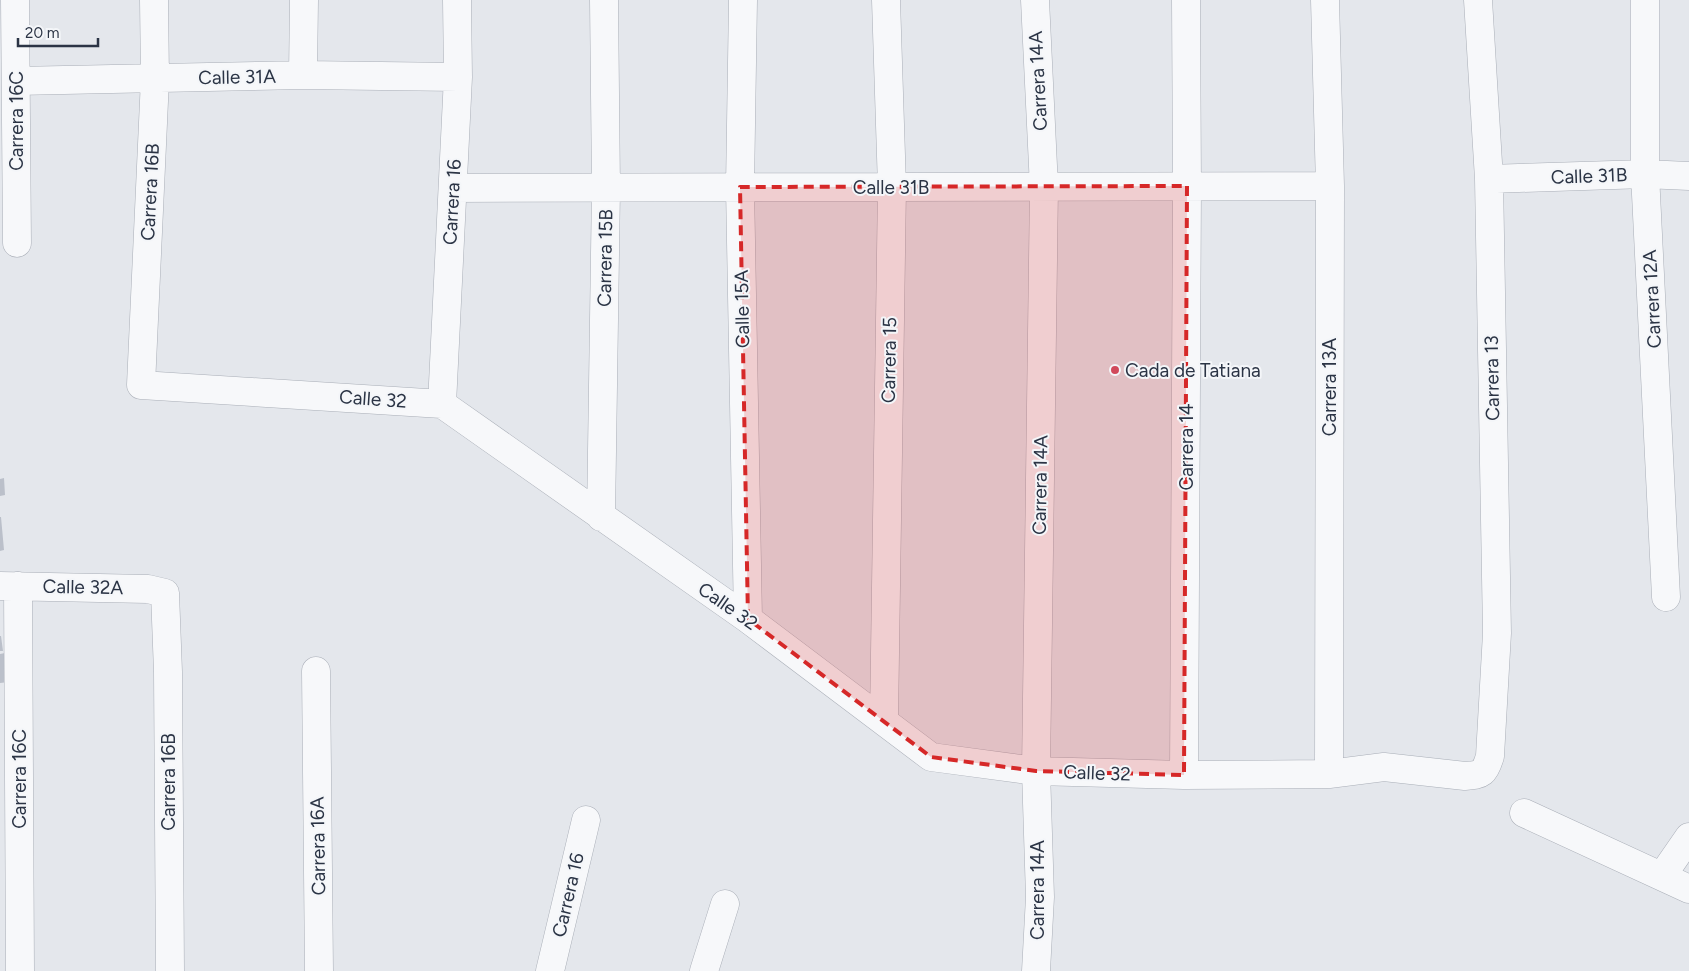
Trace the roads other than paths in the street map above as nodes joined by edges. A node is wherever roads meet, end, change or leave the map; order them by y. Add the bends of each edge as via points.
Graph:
1 (15, 0) edge
2 (154, 0) edge
3 (304, 0) edge
4 (457, 0) edge
5 (604, 0) edge
6 (744, 0) edge
7 (886, 0) edge
8 (1034, 0) edge
9 (1186, 0) edge
10 (1325, 0) edge
11 (1478, 0) edge
12 (1645, 0) edge
13 (303, 75) junction
14 (458, 77) junction
15 (155, 78) junction
16 (16, 81) junction
17 (1646, 174) junction
18 (1689, 176) edge
19 (1489, 179) junction
20 (1187, 186) junction
21 (1330, 186) junction
22 (740, 187) junction
23 (892, 187) junction
24 (1044, 187) junction
25 (453, 188) junction
26 (606, 188) junction
27 (17, 243) dead end
28 (141, 385) joint
29 (442, 404) junction
30 (602, 517) junction
31 (9, 586) edge
32 (165, 593) joint
33 (1666, 597) dead end
34 (748, 618) junction
35 (316, 671) dead end
36 (884, 720) junction
37 (1490, 756) joint
38 (1036, 771) junction
39 (1329, 774) junction
40 (1184, 775) junction
41 (1524, 813) dead end
42 (586, 820) dead end
43 (1689, 837) edge
44 (1662, 876) junction
45 (1689, 889) edge
46 (725, 904) dead end
47 (20, 971) edge
48 (170, 971) edge
49 (319, 971) edge
50 (550, 971) edge
51 (704, 971) edge
52 (1036, 971) edge

1 - 16 street, Carrera 16C
2 - 15 street, Carrera 16B
3 - 13 street
4 - 14 street, Carrera 16
5 - 26 street, Carrera 15B
6 - 22 street, Calle 15A
7 - 23 street, Carrera 15
8 - 24 street, Carrera 14A
9 - 20 street, Carrera 14
10 - 21 street, Carrera 13A
11 - 19 street, Carrera 13
12 - 17 street, Carrera 12A
13 - 14 street, Calle 31A
13 - 15 street, Calle 31A
14 - 25 street, Carrera 16
15 - 16 street, Calle 31A
15 - 28 street, Carrera 16B
16 - 27 street, Carrera 16C
17 - 18 street, Calle 31B
17 - 19 street, Calle 31B
17 - 33 street, Carrera 12A
19 - 37 street, Carrera 13 via 1497,633
20 - 21 street, Calle 31B
20 - 24 street, Calle 31B
20 - 40 street, Carrera 14
21 - 39 street, Carrera 13A
22 - 23 street, Calle 31B
22 - 26 street, Calle 31B
22 - 34 street, Calle 15A
23 - 24 street, Calle 31B
23 - 36 street, Carrera 15
24 - 38 street, Carrera 14A
25 - 26 street, Calle 31B
25 - 29 street, Carrera 16
26 - 30 street, Carrera 15B
28 - 29 street, Calle 32
29 - 30 street, Calle 32
30 - 34 street, Calle 32
31 - 32 street, Calle 32A via 148,589
31 - 47 street, Carrera 16C
32 - 48 street, Carrera 16B
34 - 36 street, Calle 32
35 - 49 street, Carrera 16A
36 - 38 street, Calle 32 via 931,757
37 - 39 street, Calle 32 via 1486,769 1478,776 1384,766
38 - 40 street, Calle 32
38 - 52 street, Carrera 14A via 1040,897
39 - 40 street, Calle 32
41 - 44 street
42 - 50 street, Carrera 16
43 - 44 street
44 - 45 street
46 - 51 street

